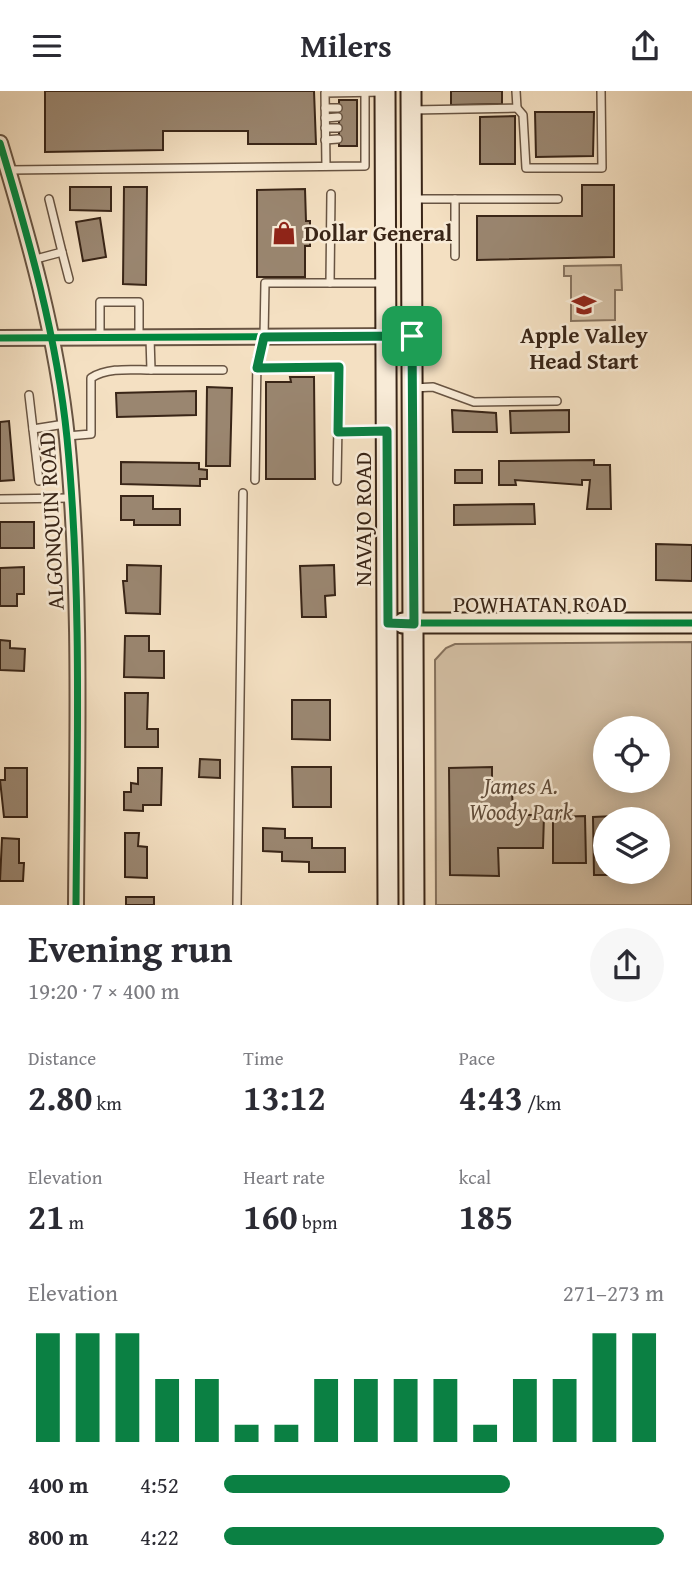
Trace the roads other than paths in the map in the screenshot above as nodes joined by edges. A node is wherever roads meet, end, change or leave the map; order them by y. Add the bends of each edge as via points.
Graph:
1 (516, 91) edge
2 (601, 91) edge
3 (365, 92) edge
4 (385, 92) edge
5 (412, 101) edge
6 (325, 107) junction
7 (338, 107) dead end
8 (517, 108) junction
9 (338, 117) dead end
10 (325, 118) junction
11 (325, 128) junction
12 (338, 128) dead end
13 (338, 139) dead end
14 (325, 140) junction
15 (0, 143) edge
16 (326, 166) junction
17 (5, 167) edge
18 (331, 194) dead end
19 (49, 199) dead end
20 (412, 199) junction
21 (454, 199) junction
22 (558, 199) dead end
23 (62, 253) junction
24 (455, 256) dead end
25 (32, 260) junction
26 (69, 279) dead end
27 (330, 283) junction
28 (387, 283) junction
29 (412, 336) junction
30 (51, 337) junction
31 (100, 337) junction
32 (264, 337) junction
33 (387, 337) junction
34 (0, 338) edge
35 (145, 338) junction
36 (257, 368) junction
37 (151, 370) junction
38 (223, 370) dead end
39 (412, 388) junction
40 (29, 394) dead end
41 (557, 401) dead end
42 (33, 429) junction
43 (66, 431) junction
44 (387, 431) junction
45 (338, 432) junction
46 (255, 480) dead end
47 (39, 481) dead end
48 (337, 481) dead end
49 (243, 493) dead end
50 (71, 498) junction
51 (0, 499) edge
52 (388, 623) junction
53 (692, 623) edge
54 (414, 624) junction
55 (76, 905) edge
56 (237, 905) edge
57 (388, 905) edge
58 (414, 905) edge

1 - 8 lane
2 - 8 lane via 602,168 526,169 523,115
3 - 4 lane
3 - 6 lane via 325,93
3 - 16 lane via 361,107 365,166
4 - 28 main road, NAVAJO ROAD
5 - 8 lane
5 - 20 main road
6 - 7 lane
6 - 10 lane
9 - 10 lane
10 - 11 lane
11 - 12 lane
11 - 14 lane
13 - 14 lane
14 - 16 lane
15 - 17 street, ALGONQUIN ROAD
16 - 17 lane
17 - 25 street, ALGONQUIN ROAD
18 - 27 lane
19 - 23 lane
20 - 21 lane
20 - 29 main road
21 - 22 lane
21 - 24 lane
23 - 25 lane
23 - 26 lane
25 - 30 street, ALGONQUIN ROAD
27 - 28 lane
27 - 32 lane via 265,283
28 - 33 main road, NAVAJO ROAD
29 - 33 street
29 - 39 main road
30 - 31 street
30 - 34 street
30 - 43 street, ALGONQUIN ROAD
31 - 35 street
31 - 35 lane via 100,302 139,302
32 - 33 street
32 - 35 street
32 - 36 lane
33 - 44 main road, NAVAJO ROAD
35 - 37 lane
36 - 45 lane via 339,367
36 - 46 lane
37 - 38 lane
37 - 43 lane via 115,370 91,378 91,434
39 - 41 lane via 433,387 474,402
39 - 54 main road
40 - 42 lane
42 - 43 lane
42 - 47 lane
43 - 50 street, ALGONQUIN ROAD
44 - 45 lane
44 - 52 main road, NAVAJO ROAD
45 - 48 lane
49 - 56 lane
50 - 51 lane
50 - 55 street, ALGONQUIN ROAD via 76,556
52 - 54 main road, POWHATAN ROAD
52 - 57 main road, NAVAJO ROAD
53 - 54 main road, POWHATAN ROAD via 596,615
54 - 58 main road

